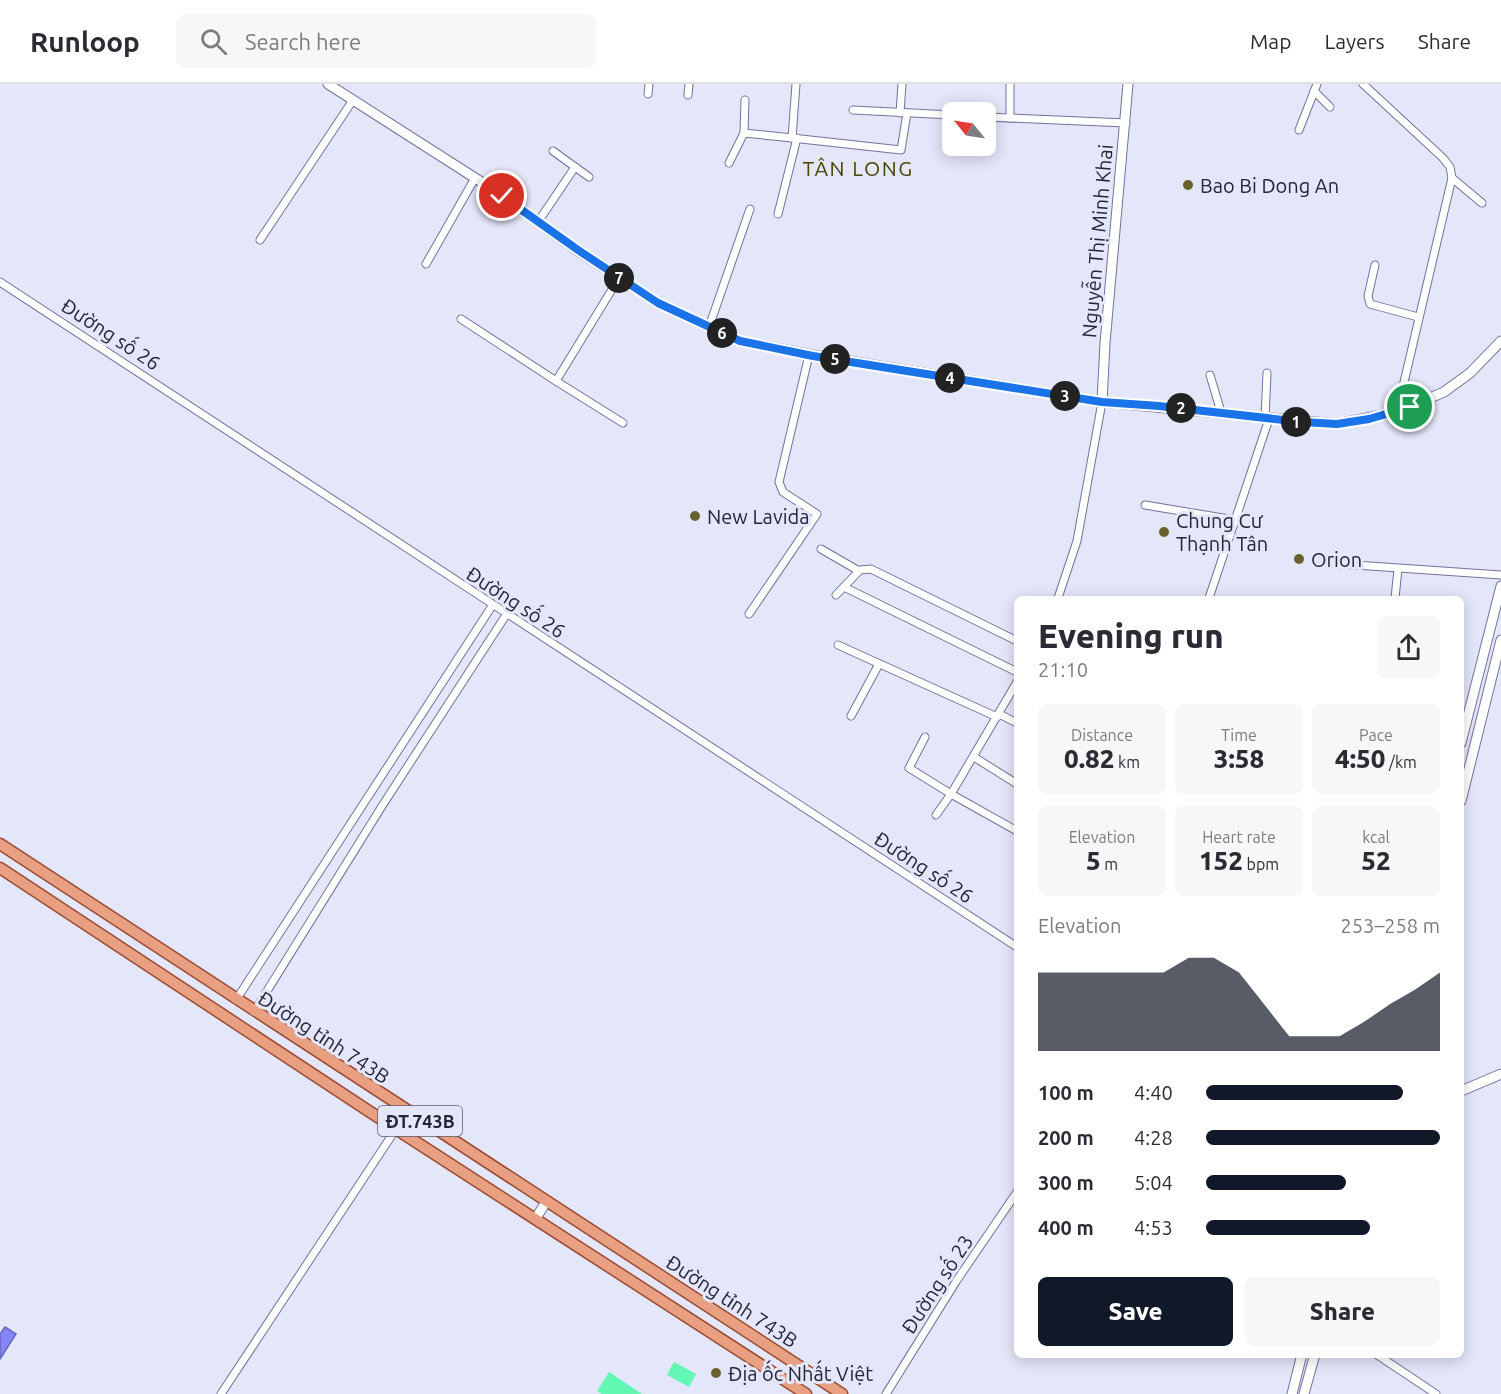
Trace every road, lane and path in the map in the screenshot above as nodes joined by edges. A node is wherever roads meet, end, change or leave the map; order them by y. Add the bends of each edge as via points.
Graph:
1 (327, 84) edge
2 (649, 84) edge
3 (689, 84) edge
4 (796, 84) edge
5 (902, 84) edge
6 (1010, 84) edge
7 (1128, 84) edge
8 (1363, 84) edge
9 (1316, 88) edge
10 (648, 94) dead end
11 (688, 95) dead end
12 (353, 100) junction
13 (745, 100) dead end
14 (1330, 107) dead end
15 (853, 110) dead end
16 (904, 113) junction
17 (942, 115) edge
18 (996, 117) edge
19 (1010, 118) junction
20 (1126, 123) junction
21 (1299, 130) dead end
22 (744, 133) junction
23 (794, 138) junction
24 (553, 151) dead end
25 (729, 163) dead end
26 (575, 167) junction
27 (589, 177) dead end
28 (475, 178) junction
29 (1452, 178) junction
30 (1482, 203) dead end
31 (750, 209) dead end
32 (778, 214) dead end
33 (538, 222) junction
34 (260, 240) dead end
35 (426, 264) dead end
36 (1374, 265) dead end
37 (620, 278) junction
38 (0, 282) edge
39 (1418, 316) junction
40 (461, 319) dead end
41 (709, 327) junction
42 (1501, 341) edge
43 (809, 355) junction
44 (1267, 373) dead end
45 (1210, 375) dead end
46 (556, 381) junction
47 (1102, 402) junction
48 (1221, 412) junction
49 (1397, 412) junction
50 (1267, 418) junction
51 (623, 423) dead end
52 (1144, 505) dead end
53 (1235, 520) junction
54 (821, 549) dead end
55 (1326, 563) dead end
56 (1398, 570) junction
57 (858, 571) junction
58 (1501, 575) edge
59 (1501, 586) edge
60 (844, 587) junction
61 (836, 595) dead end
62 (1059, 596) edge
63 (1210, 596) edge
64 (1395, 596) edge
65 (492, 606) junction
66 (749, 614) dead end
67 (506, 615) junction
68 (1014, 640) edge
69 (1501, 640) edge
70 (838, 645) dead end
71 (879, 664) junction
72 (1014, 671) edge
73 (1014, 687) edge
74 (998, 715) junction
75 (851, 716) dead end
76 (1014, 722) edge
77 (1464, 731) edge
78 (925, 737) dead end
79 (974, 757) junction
80 (1014, 782) edge
81 (1464, 789) edge
82 (951, 794) junction
83 (367, 799) junction
84 (382, 806) junction
85 (936, 815) dead end
86 (1014, 829) edge
87 (0, 844) edge
88 (0, 868) edge
89 (1014, 945) edge
90 (236, 1000) junction
91 (254, 1012) junction
92 (1501, 1074) edge
93 (1464, 1090) edge
94 (396, 1129) junction
95 (1014, 1196) edge
96 (546, 1202) junction
97 (536, 1218) junction
98 (1301, 1358) edge
99 (1314, 1358) edge
100 (1382, 1358) edge
101 (221, 1394) edge
102 (806, 1394) edge
103 (842, 1394) edge
104 (886, 1394) edge
105 (1292, 1394) edge
106 (1304, 1394) edge
107 (1436, 1394) edge

1 - 12 main road
2 - 10 street
3 - 11 street
4 - 23 street
5 - 16 street
6 - 19 street
7 - 20 main road, Nguyễn Thị Minh Khai
8 - 29 street via 1443,158
9 - 14 street
9 - 21 street
12 - 28 main road
12 - 34 street
13 - 22 street
15 - 16 street
16 - 17 street
16 - 23 street via 901,150
18 - 19 street
19 - 20 street
20 - 47 main road, Nguyễn Thị Minh Khai
22 - 23 street
22 - 25 street
23 - 32 street
24 - 26 street
26 - 27 street
26 - 33 street
28 - 33 main road
28 - 35 street
29 - 30 street
29 - 39 street
31 - 41 street
33 - 37 main road
36 - 39 street via 1370,304
37 - 41 main road via 658,303
37 - 46 street
38 - 65 street, Đường số 26
39 - 49 street
40 - 46 street
41 - 43 main road via 740,341
42 - 49 main road via 1459,382
43 - 47 main road
43 - 66 street via 779,482 783,492 817,514
44 - 50 street
45 - 48 street
46 - 51 street
47 - 48 main road
47 - 62 street via 1077,541
48 - 50 main road
49 - 50 main road via 1337,424
50 - 53 street
52 - 53 street
53 - 63 street
54 - 57 street
55 - 56 street
56 - 58 street
56 - 64 street
57 - 60 street
57 - 68 street via 871,569
59 - 77 main road
60 - 61 street
60 - 72 street
65 - 67 street, Đường số 26
65 - 83 street
67 - 84 street
67 - 89 street, Đường số 26
69 - 81 main road
70 - 71 street
71 - 74 street
71 - 75 street
73 - 74 street
74 - 76 street
74 - 79 street
78 - 82 street via 909,768
79 - 80 street
79 - 82 street
82 - 85 street
82 - 86 street
83 - 84 street
83 - 90 street
84 - 91 street
87 - 90 main road, Đường tỉnh 743B / ĐT.743B
88 - 94 main road, Đường tỉnh 743B / ĐT.743B
90 - 91 main road, Đường tỉnh 743B / ĐT.743B
91 - 96 main road, Đường tỉnh 743B / ĐT.743B
92 - 93 main road
94 - 97 main road, Đường tỉnh 743B / ĐT.743B
94 - 101 street
95 - 104 street, Đường số 23
96 - 97 main road
96 - 103 main road, Đường tỉnh 743B / ĐT.743B
97 - 102 main road, Đường tỉnh 743B / ĐT.743B
98 - 105 main road
99 - 106 main road
100 - 107 street

